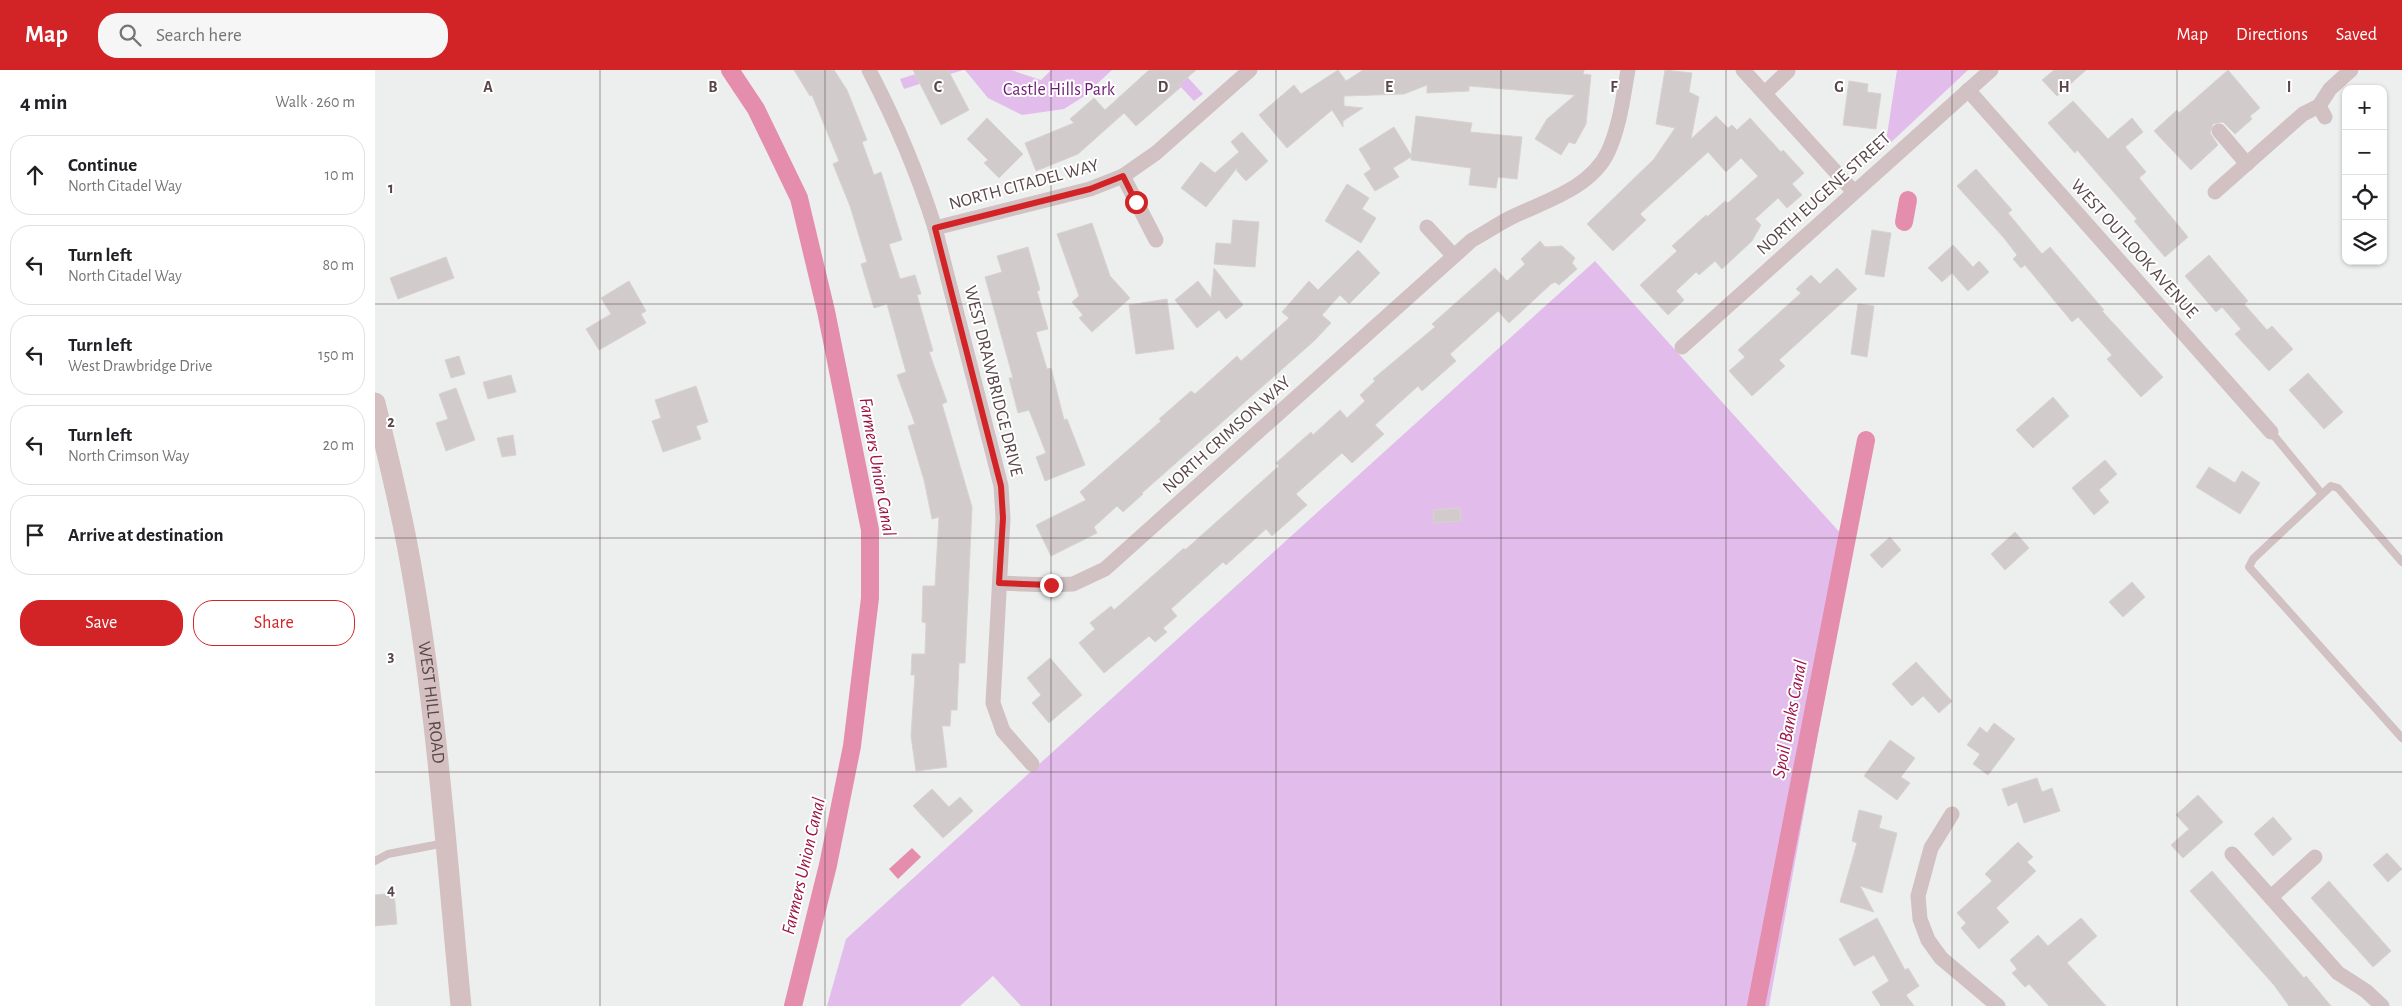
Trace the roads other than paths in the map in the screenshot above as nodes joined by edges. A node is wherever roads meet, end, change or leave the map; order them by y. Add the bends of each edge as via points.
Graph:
1 (869, 70) edge
2 (1250, 70) edge
3 (1628, 70) edge
4 (1743, 70) edge
5 (1991, 70) edge
6 (2351, 70) edge
7 (1788, 71) edge
8 (1968, 90) junction
9 (1765, 92) junction
10 (2219, 132) dead end
11 (2247, 164) junction
12 (1123, 176) junction
13 (1854, 192) junction
14 (2215, 192) dead end
15 (1427, 227) dead end
16 (935, 228) junction
17 (1156, 240) dead end
18 (1454, 256) junction
19 (1683, 347) dead end
20 (375, 403) edge
21 (2271, 432) joint
22 (2322, 494) junction
23 (2402, 562) edge
24 (999, 583) junction
25 (2401, 733) edge
26 (1032, 764) dead end
27 (1953, 814) dead end
28 (445, 843) junction
29 (2232, 854) dead end
30 (2315, 857) dead end
31 (375, 861) edge
32 (2271, 897) junction
33 (461, 1006) edge
34 (1998, 1006) edge
35 (2382, 1006) edge

1 - 16 street, WEST DRAWBRIDGE DRIVE via 924,194
2 - 12 street, NORTH CITADEL WAY via 1156,153
3 - 18 street, NORTH CRIMSON WAY via 1617,131 1607,154 1588,178 1479,236
4 - 9 street
5 - 8 street, NORTH EUGENE STREET
6 - 11 street via 2330,89 2322,111 2303,114
7 - 9 street
8 - 13 street, NORTH EUGENE STREET
8 - 21 street, WEST OUTLOOK AVENUE
9 - 13 street
10 - 11 street
11 - 14 street
12 - 16 street, NORTH CITADEL WAY via 1090,189
12 - 17 street, NORTH CITADEL WAY
13 - 19 street, NORTH EUGENE STREET
15 - 18 street
16 - 24 street, WEST DRAWBRIDGE DRIVE via 1001,486 1003,518
18 - 24 street, NORTH CRIMSON WAY via 1105,569 1073,584
20 - 28 street, WEST HILL ROAD via 408,550 424,656
21 - 22 lane
22 - 23 lane via 2331,486 2338,488
22 - 25 lane via 2253,559 2250,570
24 - 26 street, WEST DRAWBRIDGE DRIVE via 993,704 1003,731
27 - 34 street via 1931,848 1918,896 1920,919 1928,940 1941,958
28 - 31 lane via 388,854
28 - 33 street, WEST HILL ROAD
29 - 32 street
30 - 32 street
32 - 35 street via 2338,973

